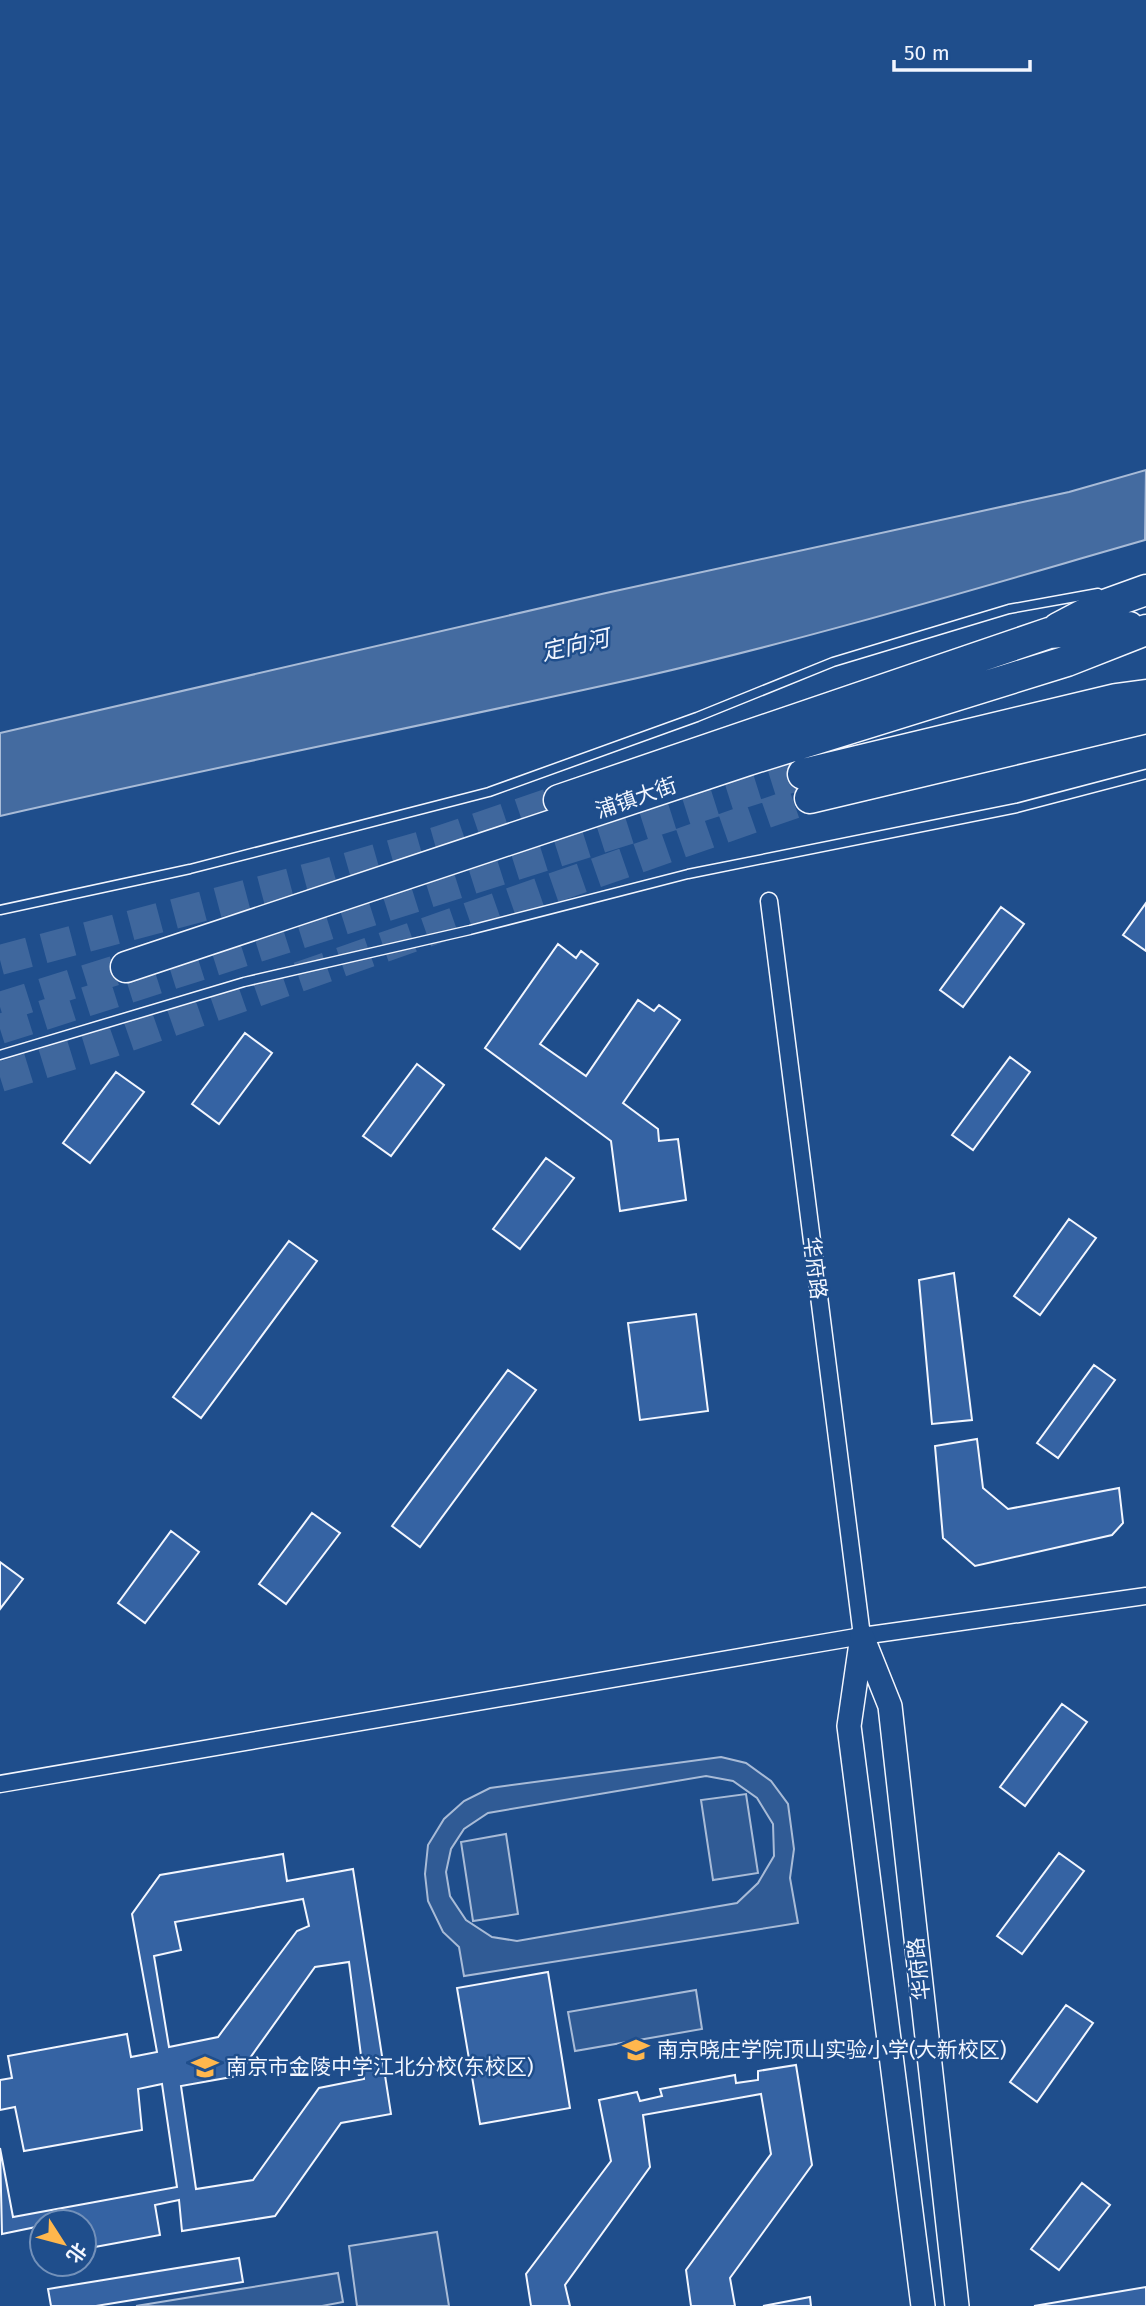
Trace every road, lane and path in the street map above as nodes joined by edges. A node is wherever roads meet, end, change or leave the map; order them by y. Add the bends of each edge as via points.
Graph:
1 (1137, 588) edge
2 (1105, 592) dead end
3 (1146, 627) edge
4 (1049, 633) junction
5 (1146, 695) edge
6 (1146, 718) edge
7 (1146, 774) edge
8 (559, 800) tunnel mouth
9 (769, 901) dead end
10 (0, 910) edge
11 (126, 967) tunnel mouth
12 (0, 1055) edge
13 (1146, 1596) edge
14 (862, 1636) junction
15 (0, 1784) edge
16 (923, 2306) edge
17 (957, 2306) edge

1 - 4 highway
2 - 10 lane via 1009,609 833,662 489,792 190,869
3 - 4 highway, 浦镇大街
3 - 11 highway, 浦镇大街 via 1067,662 746,761
4 - 8 highway, 浦镇大街
5 - 6 highway via 1116,699 806,786
7 - 12 lane via 1017,808 688,874 244,982
9 - 14 street, 华府路
13 - 14 street
14 - 15 street
14 - 16 street, 华府路 via 849,1726
14 - 17 street, 华府路 via 890,1706

